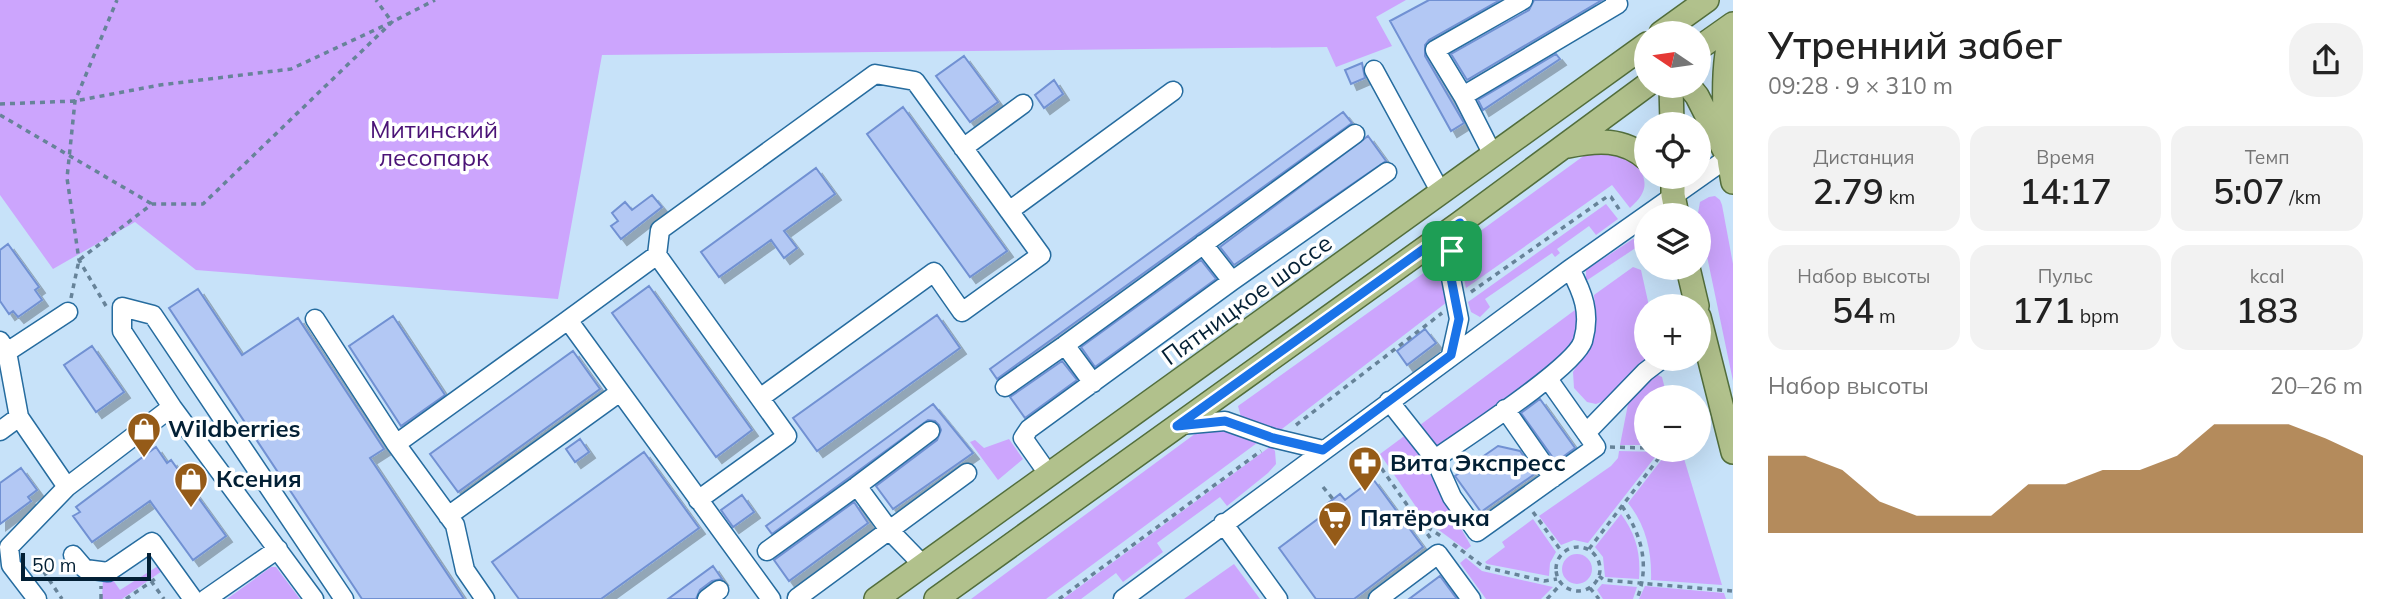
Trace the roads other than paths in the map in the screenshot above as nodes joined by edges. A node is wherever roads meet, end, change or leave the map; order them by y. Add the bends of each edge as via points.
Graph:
1 (1523, 0) edge
2 (1615, 0) edge
3 (1707, 0) edge
4 (1685, 21) edge
5 (1733, 26) edge
6 (1712, 40) edge
7 (1634, 59) edge
8 (1374, 69) dead end
9 (1174, 91) dead end
10 (1634, 95) edge
11 (1463, 96) junction
12 (1698, 98) edge
13 (1023, 104) dead end
14 (1355, 134) dead end
15 (963, 148) junction
16 (1562, 148) junction
17 (1634, 149) edge
18 (1493, 155) junction
19 (1730, 156) edge
20 (1387, 172) dead end
21 (1733, 182) edge
22 (1671, 191) edge
23 (1441, 193) junction
24 (1009, 211) junction
25 (1460, 223) junction
26 (1203, 244) junction
27 (657, 255) junction
28 (1570, 269) junction
29 (1232, 281) junction
30 (68, 312) road end
31 (314, 319) dead end
32 (568, 320) junction
33 (1065, 345) junction
34 (3, 347) edge
35 (1451, 355) junction
36 (1711, 365) edge
37 (1646, 371) edge
38 (1548, 379) junction
39 (1093, 383) junction
40 (1005, 387) dead end
41 (620, 392) junction
42 (760, 398) junction
43 (1389, 401) junction
44 (172, 407) junction
45 (1505, 409) junction
46 (19, 417) junction
47 (1177, 426) junction
48 (0, 431) edge
49 (930, 431) dead end
50 (1591, 440) junction
51 (396, 444) junction
52 (1323, 450) junction
53 (1733, 452) edge
54 (1435, 459) junction
55 (967, 473) dead end
56 (1049, 475) junction
57 (1553, 478) junction
58 (857, 486) junction
59 (67, 487) junction
60 (698, 500) junction
61 (448, 516) junction
62 (1223, 523) junction
63 (890, 531) junction
64 (278, 549) junction
65 (767, 551) dead end
66 (73, 555) dead end
67 (923, 565) junction
68 (797, 598) edge
69 (37, 599) edge
70 (193, 599) edge
71 (206, 599) edge
72 (314, 599) edge
73 (344, 599) edge
74 (485, 599) edge
75 (771, 599) edge
76 (876, 599) edge
77 (936, 599) edge
78 (1123, 599) edge
79 (1278, 599) edge
80 (1378, 599) edge
81 (1471, 599) edge

1 - 11 street via 1435,50
2 - 11 street via 1618,4
3 - 4 main road
5 - 6 main road
5 - 19 main road via 1725,61
7 - 18 main road, Пятницкое шоссе
8 - 23 street
9 - 24 street
10 - 16 main road
11 - 18 street
12 - 19 main road
13 - 15 street
14 - 26 street
15 - 24 street
15 - 27 street via 915,81 875,74 660,230
16 - 17 main road via 1601,141
16 - 25 main road
18 - 23 main road, Пятницкое шоссе
19 - 21 main road
19 - 22 street
20 - 29 street
22 - 28 street
23 - 56 main road, Пятницкое шоссе
24 - 42 street via 1041,255 962,312 934,272
25 - 35 street via 1450,273 1459,319
25 - 47 main road
26 - 29 street
26 - 33 street
27 - 32 street
27 - 42 street
28 - 35 street
28 - 38 street via 1585,297 1586,324 1573,358
29 - 39 street
30 - 34 street
31 - 51 street
32 - 41 street
32 - 51 street
33 - 39 street
33 - 40 street
34 - 46 street
35 - 43 street
36 - 53 main road
37 - 50 street
38 - 45 street
38 - 50 street
39 - 56 street via 1023,438
41 - 60 street
41 - 61 street
42 - 60 street via 787,436
43 - 52 street
43 - 54 street
44 - 59 street
44 - 64 street
44 - 73 street via 122,331 122,307 153,315
45 - 54 street
45 - 57 street
46 - 48 street
46 - 59 street
47 - 52 street via 1225,421
47 - 77 main road
49 - 58 street
50 - 57 street
51 - 61 street
52 - 62 street
54 - 57 street via 1475,541
55 - 63 street
56 - 67 main road, Пятницкое шоссе
58 - 63 street
58 - 65 street
59 - 69 street via 9,547 11,565
60 - 75 street
61 - 74 street via 455,525 465,570
62 - 78 street
62 - 79 street
63 - 67 street
63 - 68 street
64 - 71 street
64 - 72 street
66 - 70 street via 85,569 108,572 152,542
67 - 76 main road, Пятницкое шоссе
80 - 81 street via 1438,554

